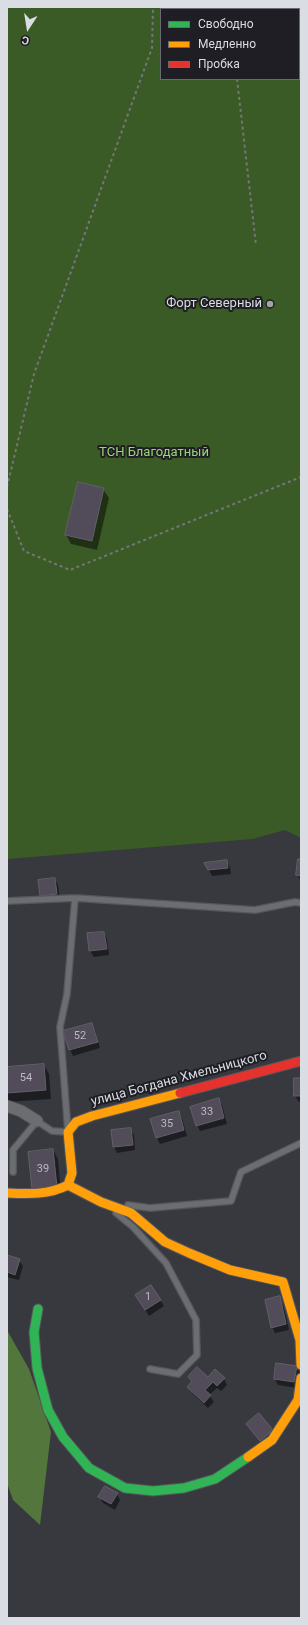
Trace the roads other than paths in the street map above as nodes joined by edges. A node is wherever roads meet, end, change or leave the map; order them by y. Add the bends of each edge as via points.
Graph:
1 (75, 898) junction
2 (7, 901) edge
3 (301, 903) edge
4 (301, 1061) edge
5 (7, 1106) edge
6 (37, 1121) junction
7 (68, 1132) junction
8 (301, 1143) edge
9 (13, 1172) dead end
10 (68, 1185) junction
11 (7, 1192) edge
12 (101, 1202) junction
13 (38, 1309) dead end
14 (301, 1365) edge
15 (150, 1369) dead end
16 (301, 1378) edge

1 - 2 lane
1 - 3 lane via 255,910
1 - 7 lane via 67,994 60,1027
4 - 7 street, улица Богдана Хмельницкого via 92,1116 76,1122
5 - 6 street
6 - 7 lane via 52,1131
6 - 9 lane via 13,1150
7 - 10 street via 72,1173
8 - 12 lane via 241,1172 231,1201 150,1208
10 - 11 street via 57,1191 29,1194
10 - 12 street
12 - 14 street via 131,1213 165,1242 189,1253 230,1270 283,1282 300,1340
12 - 15 lane via 133,1227 166,1263 196,1320 197,1355 178,1374
13 - 16 street via 34,1332 37,1368 48,1410 63,1437 89,1468 125,1488 153,1491 184,1488 215,1479 272,1440 298,1400

